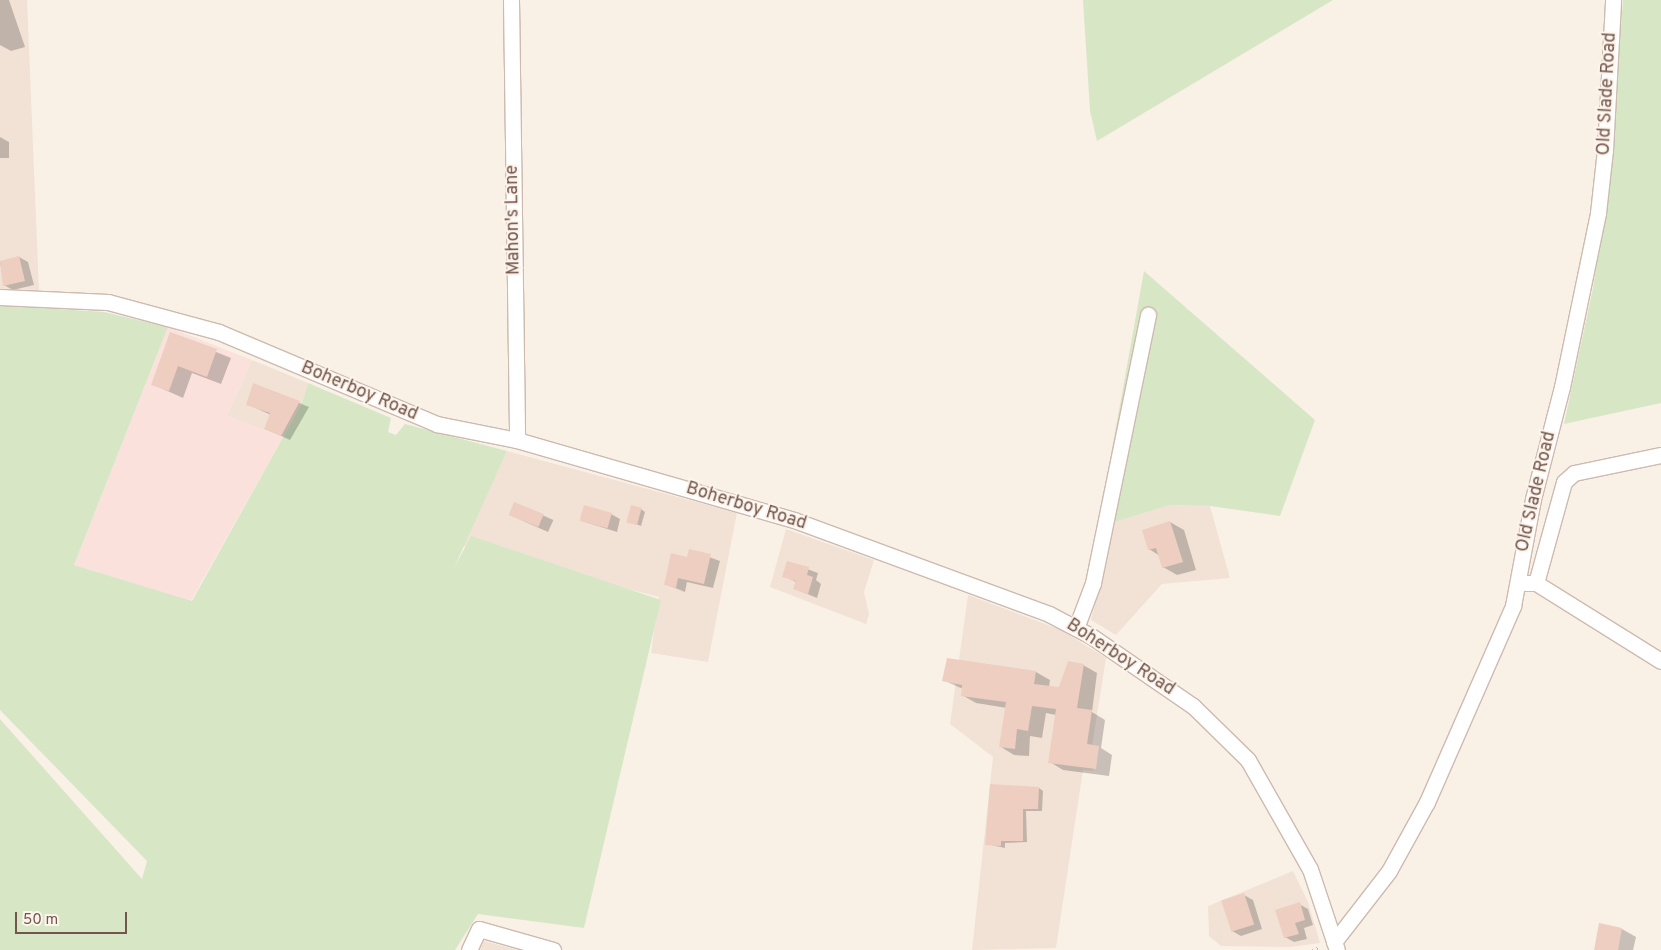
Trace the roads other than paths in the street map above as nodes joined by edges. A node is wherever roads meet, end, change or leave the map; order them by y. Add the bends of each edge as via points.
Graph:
1 (511, 0) edge
2 (1612, 0) edge
3 (0, 297) edge
4 (1148, 315) dead end
5 (517, 440) junction
6 (1661, 455) edge
7 (1536, 583) junction
8 (1516, 584) junction
9 (1076, 628) junction
10 (1661, 661) edge
11 (1335, 946) edge
12 (469, 950) edge
13 (553, 950) edge

1 - 5 street, Mahon's Lane
2 - 8 street, Old Slade Road via 1606,150 1598,213
3 - 5 street, Boherboy Road via 108,302 219,332 437,424
4 - 9 street via 1093,583
5 - 9 street, Boherboy Road via 794,520 1010,597
6 - 7 street via 1574,472 1564,482
7 - 8 street
7 - 10 street
8 - 11 street, Old Slade Road via 1513,606 1426,802 1389,871
9 - 11 street, Boherboy Road via 1193,706 1248,760 1310,869
12 - 13 street via 479,929

